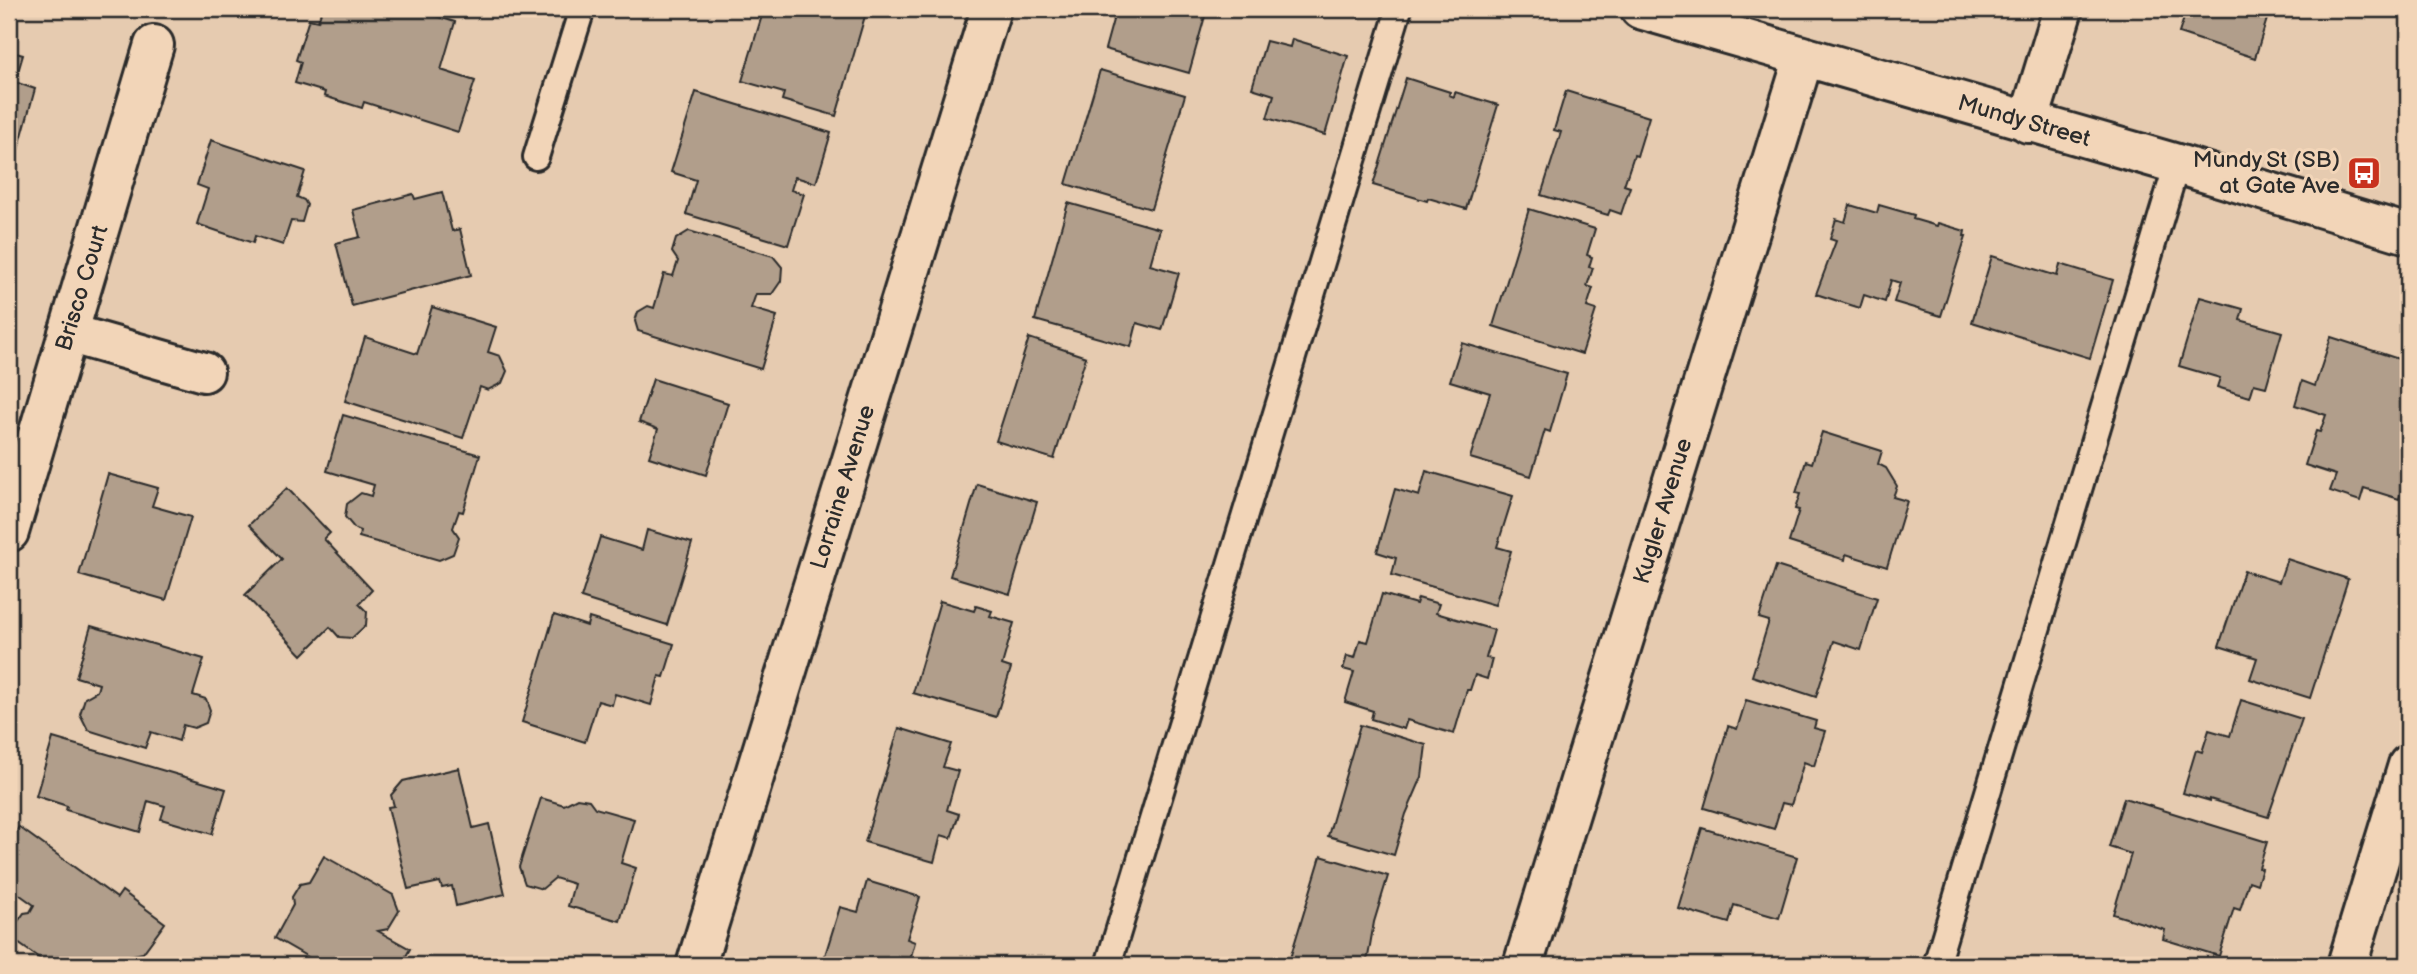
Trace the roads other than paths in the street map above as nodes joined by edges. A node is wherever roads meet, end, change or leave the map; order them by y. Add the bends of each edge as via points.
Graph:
1 (582, 9) edge
2 (991, 9) edge
3 (1399, 9) edge
4 (1640, 9) edge
5 (2063, 9) edge
6 (154, 45) dead end
7 (1804, 57) junction
8 (2028, 123) junction
9 (536, 158) dead end
10 (2177, 164) junction
11 (2408, 234) edge
12 (68, 333) junction
13 (204, 372) dead end
14 (9, 532) edge
15 (2408, 765) edge
16 (696, 965) edge
17 (1108, 965) edge
18 (1523, 965) edge
19 (1936, 965) edge
20 (2349, 965) edge

1 - 9 lane
2 - 16 street, Lorraine Avenue
3 - 17 lane
4 - 7 street, Mundy Street
5 - 8 street
6 - 12 street, Brisco Court
7 - 8 street, Mundy Street
7 - 18 street, Kugler Avenue
8 - 10 street, Mundy Street
10 - 11 street, Mundy Street
10 - 19 lane
12 - 13 street
12 - 14 street, Brisco Court
15 - 20 street

